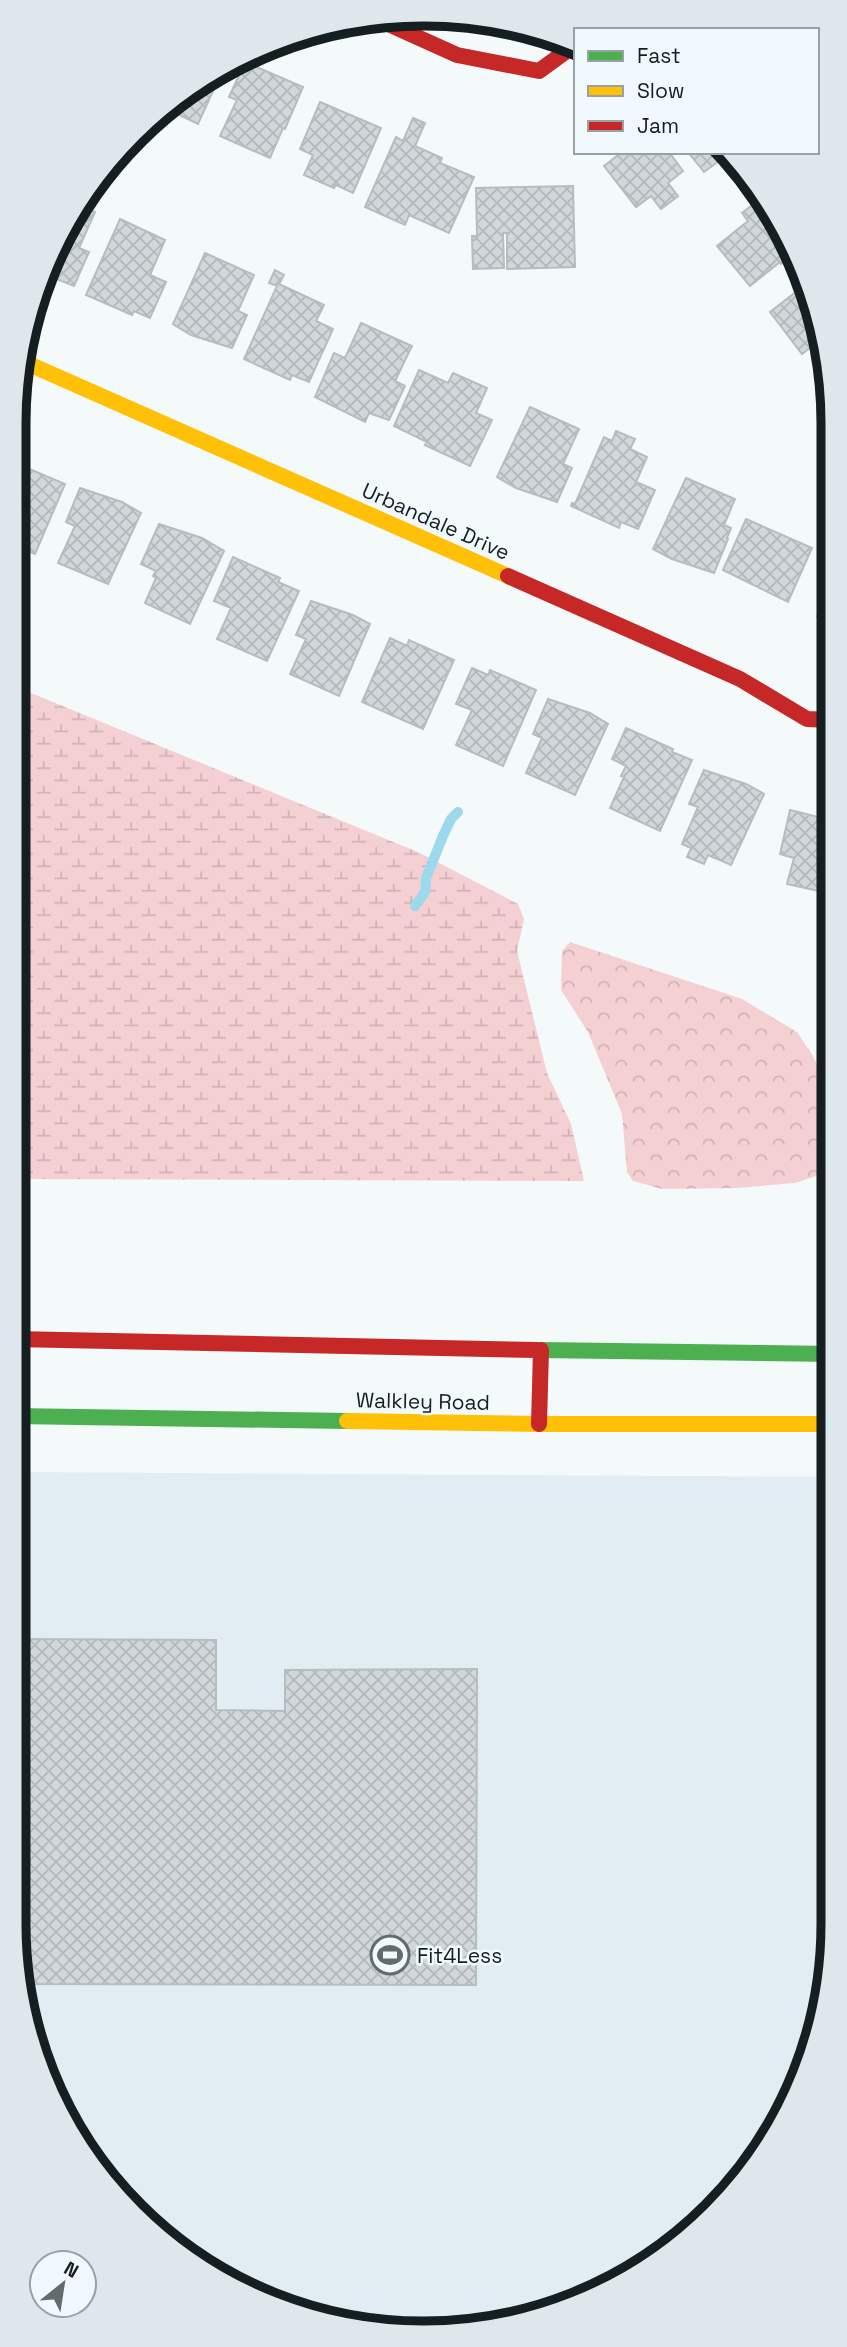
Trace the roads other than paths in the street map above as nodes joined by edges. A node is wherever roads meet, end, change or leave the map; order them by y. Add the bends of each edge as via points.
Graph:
1 (396, 27) edge
2 (565, 52) edge
3 (31, 365) edge
4 (821, 720) edge
5 (26, 1339) edge
6 (541, 1350) junction
7 (821, 1354) edge
8 (26, 1416) edge
9 (539, 1424) junction
10 (821, 1424) edge

1 - 2 main road via 457,55 539,71
3 - 4 main road, Urbandale Drive via 740,679 807,719
5 - 6 main road
6 - 7 main road
6 - 9 main road
8 - 9 main road, Walkley Road
9 - 10 main road, Walkley Road

